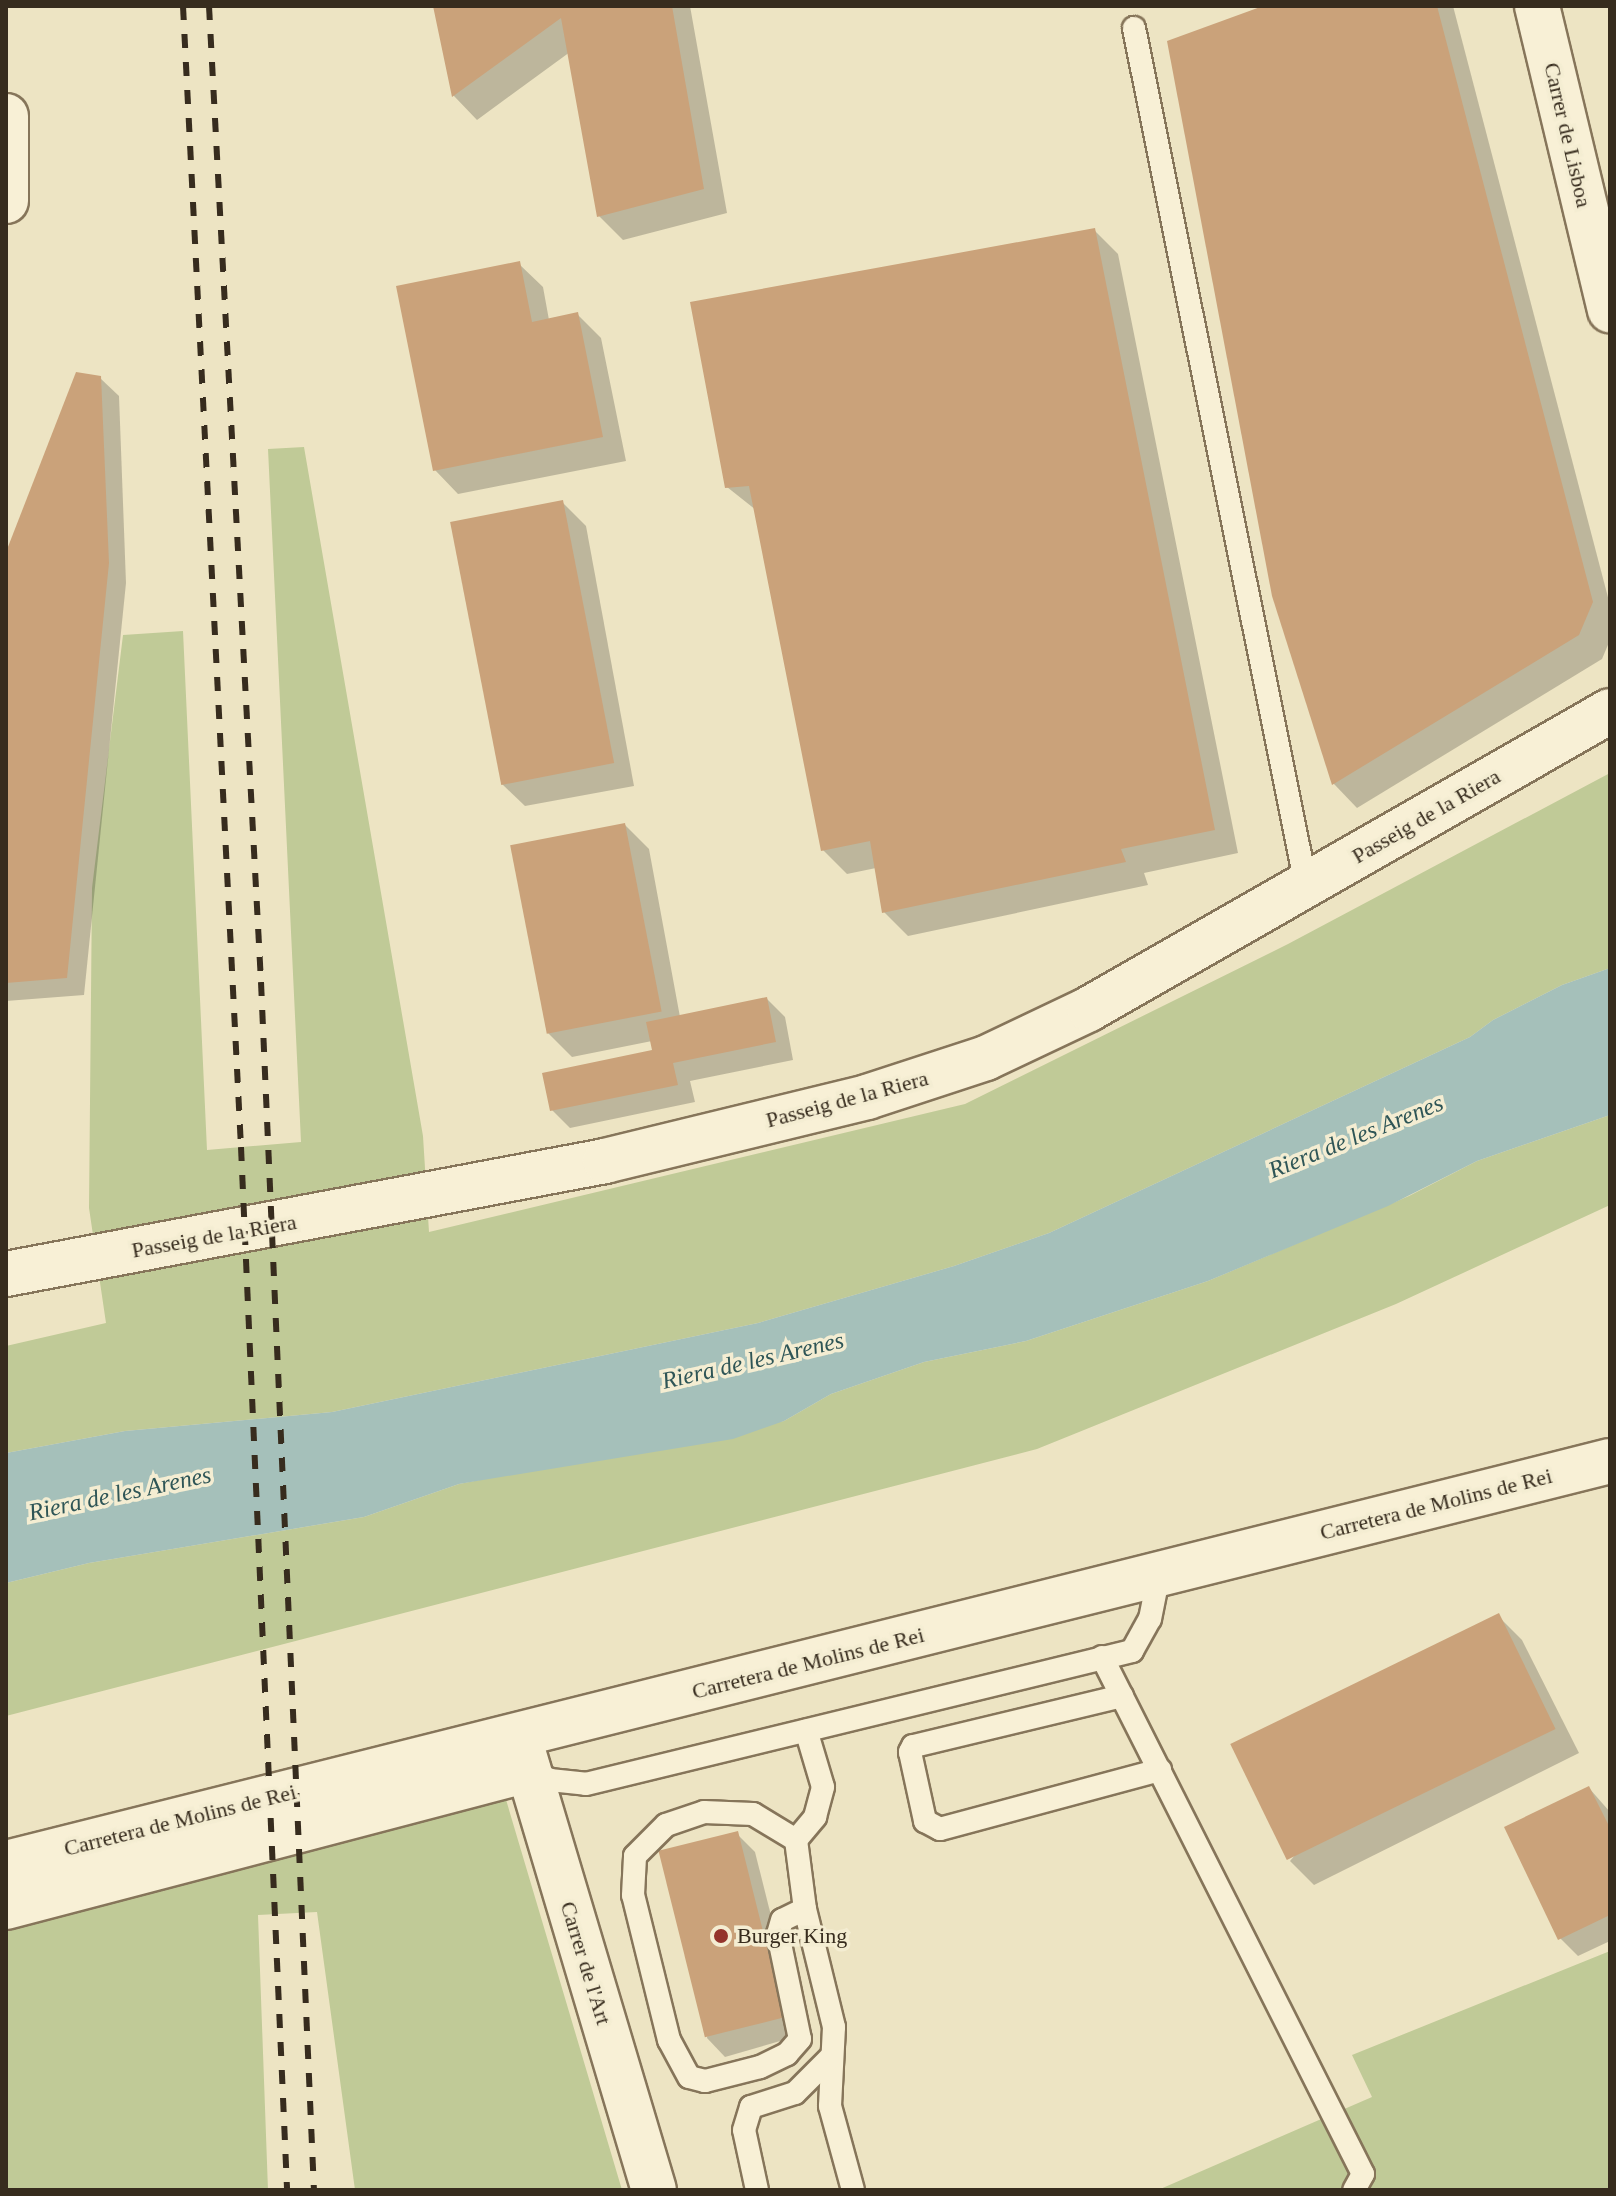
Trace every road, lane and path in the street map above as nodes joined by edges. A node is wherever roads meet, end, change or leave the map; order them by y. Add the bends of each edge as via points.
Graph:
1 (1537, 6) edge
2 (1134, 28) dead end
3 (6, 116) edge
4 (6, 201) edge
5 (1610, 310) edge
6 (1610, 711) edge
7 (1306, 885) junction
8 (6, 1274) edge
9 (1610, 1461) edge
10 (1159, 1574) junction
11 (1102, 1657) junction
12 (1122, 1696) junction
13 (806, 1730) junction
14 (523, 1753) junction
15 (1160, 1770) junction
16 (796, 1840) junction
17 (6, 1863) edge
18 (6, 1907) edge
19 (805, 1909) junction
20 (830, 2058) junction
21 (654, 2190) edge
22 (757, 2190) edge
23 (853, 2190) edge
24 (1354, 2190) edge

1 - 5 street, Carrer de Lisboa
2 - 7 lane
3 - 4 street
6 - 7 street, Passeig de la Riera
7 - 8 street, Passeig de la Riera via 1089,1009 986,1058 867,1097 530,1177
9 - 10 street, Carretera de Molins de Rei
10 - 11 lane via 1150,1619 1132,1651
10 - 14 street, Carretera de Molins de Rei
11 - 12 lane
11 - 13 lane
12 - 15 lane
12 - 15 lane via 913,1746 925,1821 940,1829
13 - 14 lane via 586,1784 550,1780
13 - 16 lane via 823,1787 815,1817
14 - 17 street, Carretera de Molins de Rei
14 - 18 street, Carretera de Molins de Rei
14 - 21 street, Carrer de l'Art
15 - 24 lane via 1363,2174
16 - 19 lane
16 - 19 lane via 753,1814 704,1812 666,1825 635,1856 633,1895 640,1924 669,2040 689,2077 705,2081 760,2067 787,2054 800,2039 778,1934 782,1920
19 - 20 lane via 834,2027
20 - 22 lane via 795,2093 751,2107 744,2130
20 - 23 lane via 830,2106

